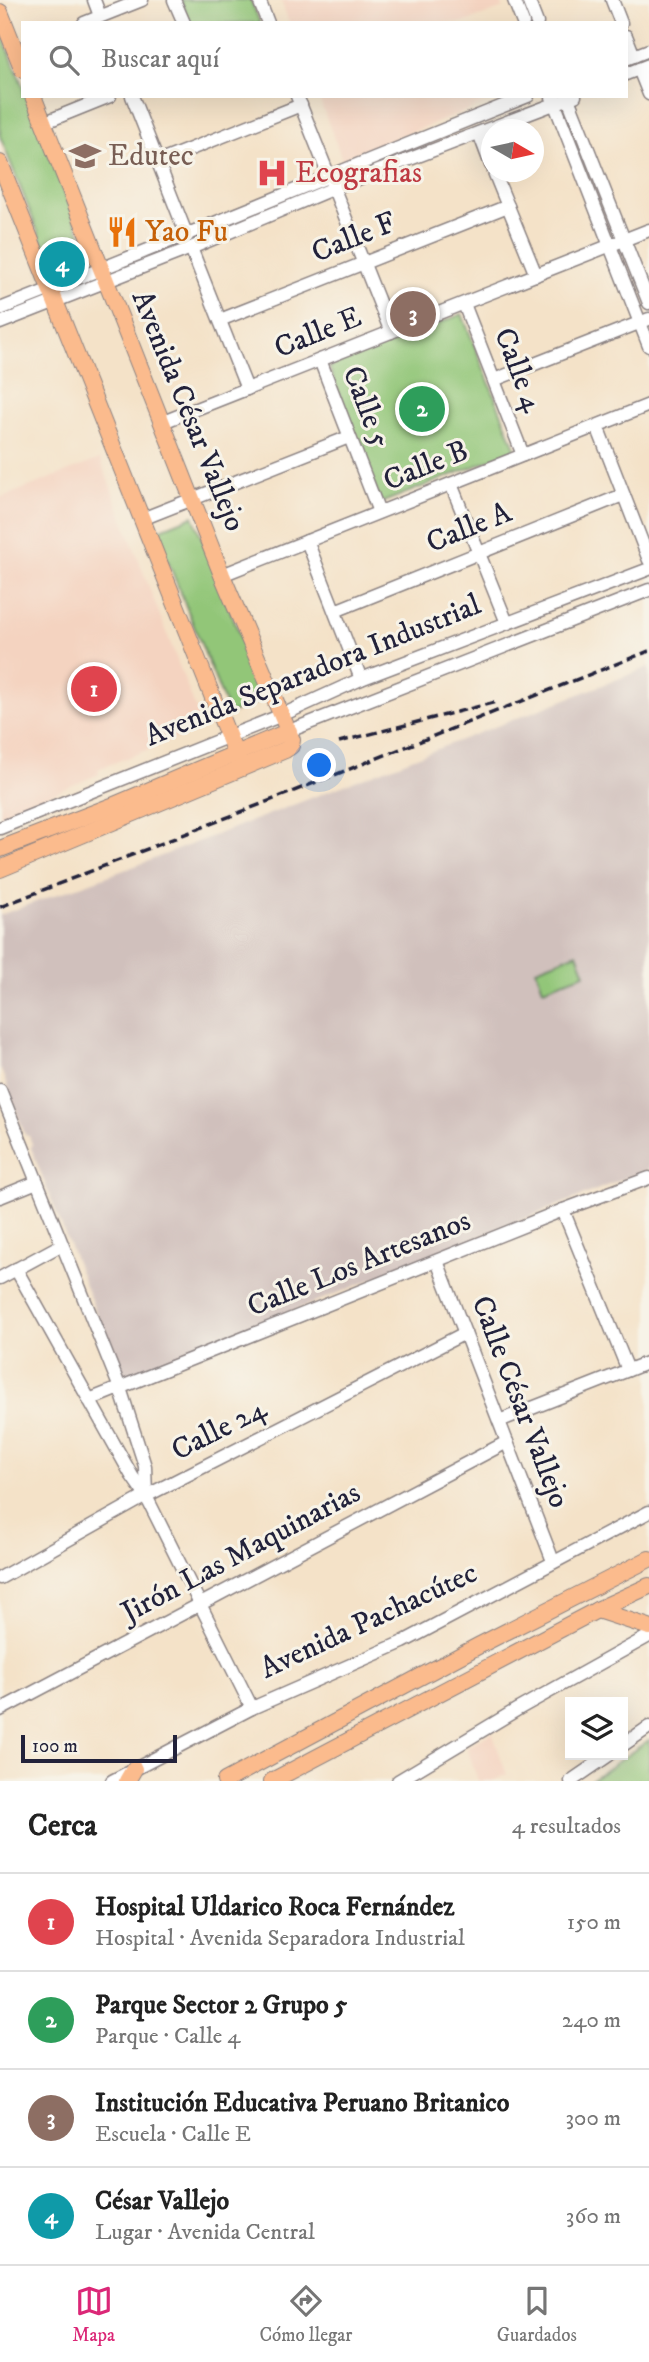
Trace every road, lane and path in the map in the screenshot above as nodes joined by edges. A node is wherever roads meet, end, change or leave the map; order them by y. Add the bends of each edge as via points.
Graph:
1 (94, 0) edge
2 (142, 0) edge
3 (174, 0) edge
4 (259, 0) edge
5 (514, 0) edge
6 (528, 0) edge
7 (612, 0) edge
8 (0, 12) edge
9 (100, 16) junction
10 (89, 21) edge
11 (183, 21) edge
12 (267, 21) edge
13 (522, 21) edge
14 (536, 21) edge
15 (620, 21) edge
16 (19, 48) edge
17 (649, 50) edge
18 (630, 57) edge
19 (644, 67) edge
20 (649, 94) edge
21 (34, 98) edge
22 (105, 98) edge
23 (133, 98) edge
24 (523, 98) edge
25 (570, 98) edge
26 (553, 100) edge
27 (299, 101) edge
28 (43, 123) junction
29 (479, 133) junction
30 (481, 138) edge
31 (158, 162) junction
32 (0, 163) edge
33 (328, 175) junction
34 (498, 182) edge
35 (334, 188) junction
36 (508, 206) junction
37 (649, 230) edge
38 (624, 240) junction
39 (189, 242) junction
40 (610, 246) junction
41 (364, 263) junction
42 (103, 275) junction
43 (536, 275) junction
44 (52, 295) junction
45 (464, 303) junction
46 (649, 303) edge
47 (0, 309) edge
48 (220, 320) junction
49 (644, 321) edge
50 (0, 323) edge
51 (391, 332) junction
52 (649, 346) edge
53 (320, 360) junction
54 (494, 380) junction
55 (247, 389) junction
56 (649, 405) edge
57 (163, 422) junction
58 (597, 426) junction
59 (349, 437) junction
60 (523, 455) junction
61 (451, 484) junction
62 (623, 495) junction
63 (193, 499) junction
64 (379, 512) junction
65 (142, 519) junction
66 (307, 541) junction
67 (478, 552) junction
68 (649, 560) edge
69 (649, 569) edge
70 (222, 575) junction
71 (649, 590) edge
72 (335, 611) junction
73 (507, 623) junction
74 (361, 678) junction
75 (282, 715) junction
76 (229, 736) junction
77 (290, 739) junction
78 (236, 752) junction
79 (241, 768) junction
80 (0, 828) edge
81 (0, 849) edge
82 (0, 869) edge
83 (2, 1099) edge
84 (649, 1178) edge
85 (36, 1179) junction
86 (0, 1189) edge
87 (0, 1197) edge
88 (562, 1210) junction
89 (61, 1245) junction
90 (437, 1261) junction
91 (16, 1269) junction
92 (0, 1278) edge
93 (465, 1334) junction
94 (649, 1362) edge
95 (628, 1370) junction
96 (120, 1388) junction
97 (89, 1400) junction
98 (499, 1421) junction
99 (507, 1442) junction
100 (146, 1496) junction
101 (649, 1512) edge
102 (649, 1559) edge
103 (553, 1562) junction
104 (1, 1576) edge
105 (649, 1586) edge
106 (200, 1604) junction
107 (597, 1610) junction
108 (649, 1627) edge
109 (649, 1636) edge
110 (410, 1682) junction
111 (420, 1703) junction
112 (252, 1707) junction
113 (0, 1710) edge
114 (649, 1727) edge
115 (628, 1742) edge
116 (602, 1760) edge
117 (131, 1775) edge
118 (112, 1781) edge
119 (225, 1781) edge
120 (272, 1781) edge
121 (398, 1781) edge
122 (571, 1781) edge

1 - 9 street
2 - 9 street
3 - 11 street
4 - 12 street
5 - 13 street
6 - 14 street
7 - 15 street
8 - 16 main road
9 - 10 street
17 - 18 street
19 - 20 street
21 - 28 main road, Avenida César Vallejo
22 - 28 street
23 - 31 street
24 - 33 street
25 - 38 street
26 - 29 street
26 - 40 street
27 - 31 street
27 - 33 street
28 - 42 main road, Avenida César Vallejo
29 - 30 street
29 - 35 street
31 - 39 street
32 - 44 main road
33 - 35 street
33 - 39 street
34 - 36 street
35 - 39 street
35 - 41 street
36 - 41 street, Calle F
36 - 43 street
37 - 38 street, Calle E
38 - 40 street, Calle E
38 - 46 street
39 - 42 street
39 - 48 street
40 - 43 street, Calle E
40 - 49 street
41 - 48 street, Calle F
41 - 51 street
42 - 44 street
42 - 57 main road, Avenida César Vallejo
43 - 45 street, Calle E
44 - 47 street
44 - 50 street
44 - 65 main road
45 - 51 street, Calle E
45 - 54 street, Calle 4
48 - 55 street
49 - 52 street
49 - 54 street
51 - 53 street, Calle E
53 - 55 street, Calle E
53 - 59 street, Calle 5
54 - 60 street, Calle 4
55 - 57 street, Calle E
56 - 58 street, Calle B
57 - 63 main road, Avenida César Vallejo
58 - 60 street, Calle B
58 - 62 street
59 - 63 street
59 - 64 street, Calle 5
60 - 61 street, Calle B
61 - 64 street, Calle B
61 - 67 street
62 - 67 street, Calle A
62 - 68 street
63 - 65 street
63 - 70 main road, Avenida César Vallejo
64 - 66 street, Calle B
65 - 76 main road
66 - 70 street, Calle B
66 - 72 street
67 - 72 street, Calle A
67 - 73 street
69 - 73 street, Avenida Separadora Industrial
70 - 75 main road, Avenida César Vallejo
71 - 77 street, Avenida Separadora Industrial
72 - 74 street
73 - 74 street, Avenida Separadora Industrial
74 - 75 street, Avenida Separadora Industrial
75 - 76 street, Avenida Separadora Industrial
75 - 77 main road, Avenida César Vallejo
76 - 78 main road
76 - 80 street, Avenida Separadora Industrial
77 - 78 main road, Avenida Separadora Industrial
77 - 79 main road, Avenida Separadora Industrial
78 - 79 main road
78 - 81 main road, Avenida Separadora Industrial
79 - 82 main road, Avenida Separadora Industrial
83 - 85 street
84 - 88 street, Calle Los Artesanos
85 - 86 street
85 - 87 street
85 - 89 street
88 - 90 street, Calle Los Artesanos
88 - 95 street
89 - 91 street
89 - 96 street
90 - 93 street, Calle César Vallejo
90 - 96 street, Calle Los Artesanos
91 - 92 street
91 - 97 street
93 - 98 street, Calle César Vallejo
93 - 100 street, Calle 24
94 - 95 street
95 - 98 street
96 - 97 street, Calle Los Artesanos
96 - 100 street via 145,1466
97 - 100 street
98 - 99 street, Calle César Vallejo
99 - 103 street, Calle César Vallejo
99 - 106 street, Jirón Las Maquinarias
100 - 104 street, Calle 24
100 - 106 street
101 - 103 street, Avenida Pachacútec
102 - 110 main road
103 - 112 street, Avenida Pachacútec via 403,1642
105 - 107 main road
106 - 112 street
106 - 113 street, Jirón Las Maquinarias
107 - 108 main road
107 - 111 main road
109 - 121 street
110 - 111 main road
110 - 119 main road
111 - 120 main road
112 - 117 street, Avenida Pachacútec
114 - 115 street
116 - 122 street
117 - 118 street, Avenida Pachacútec

